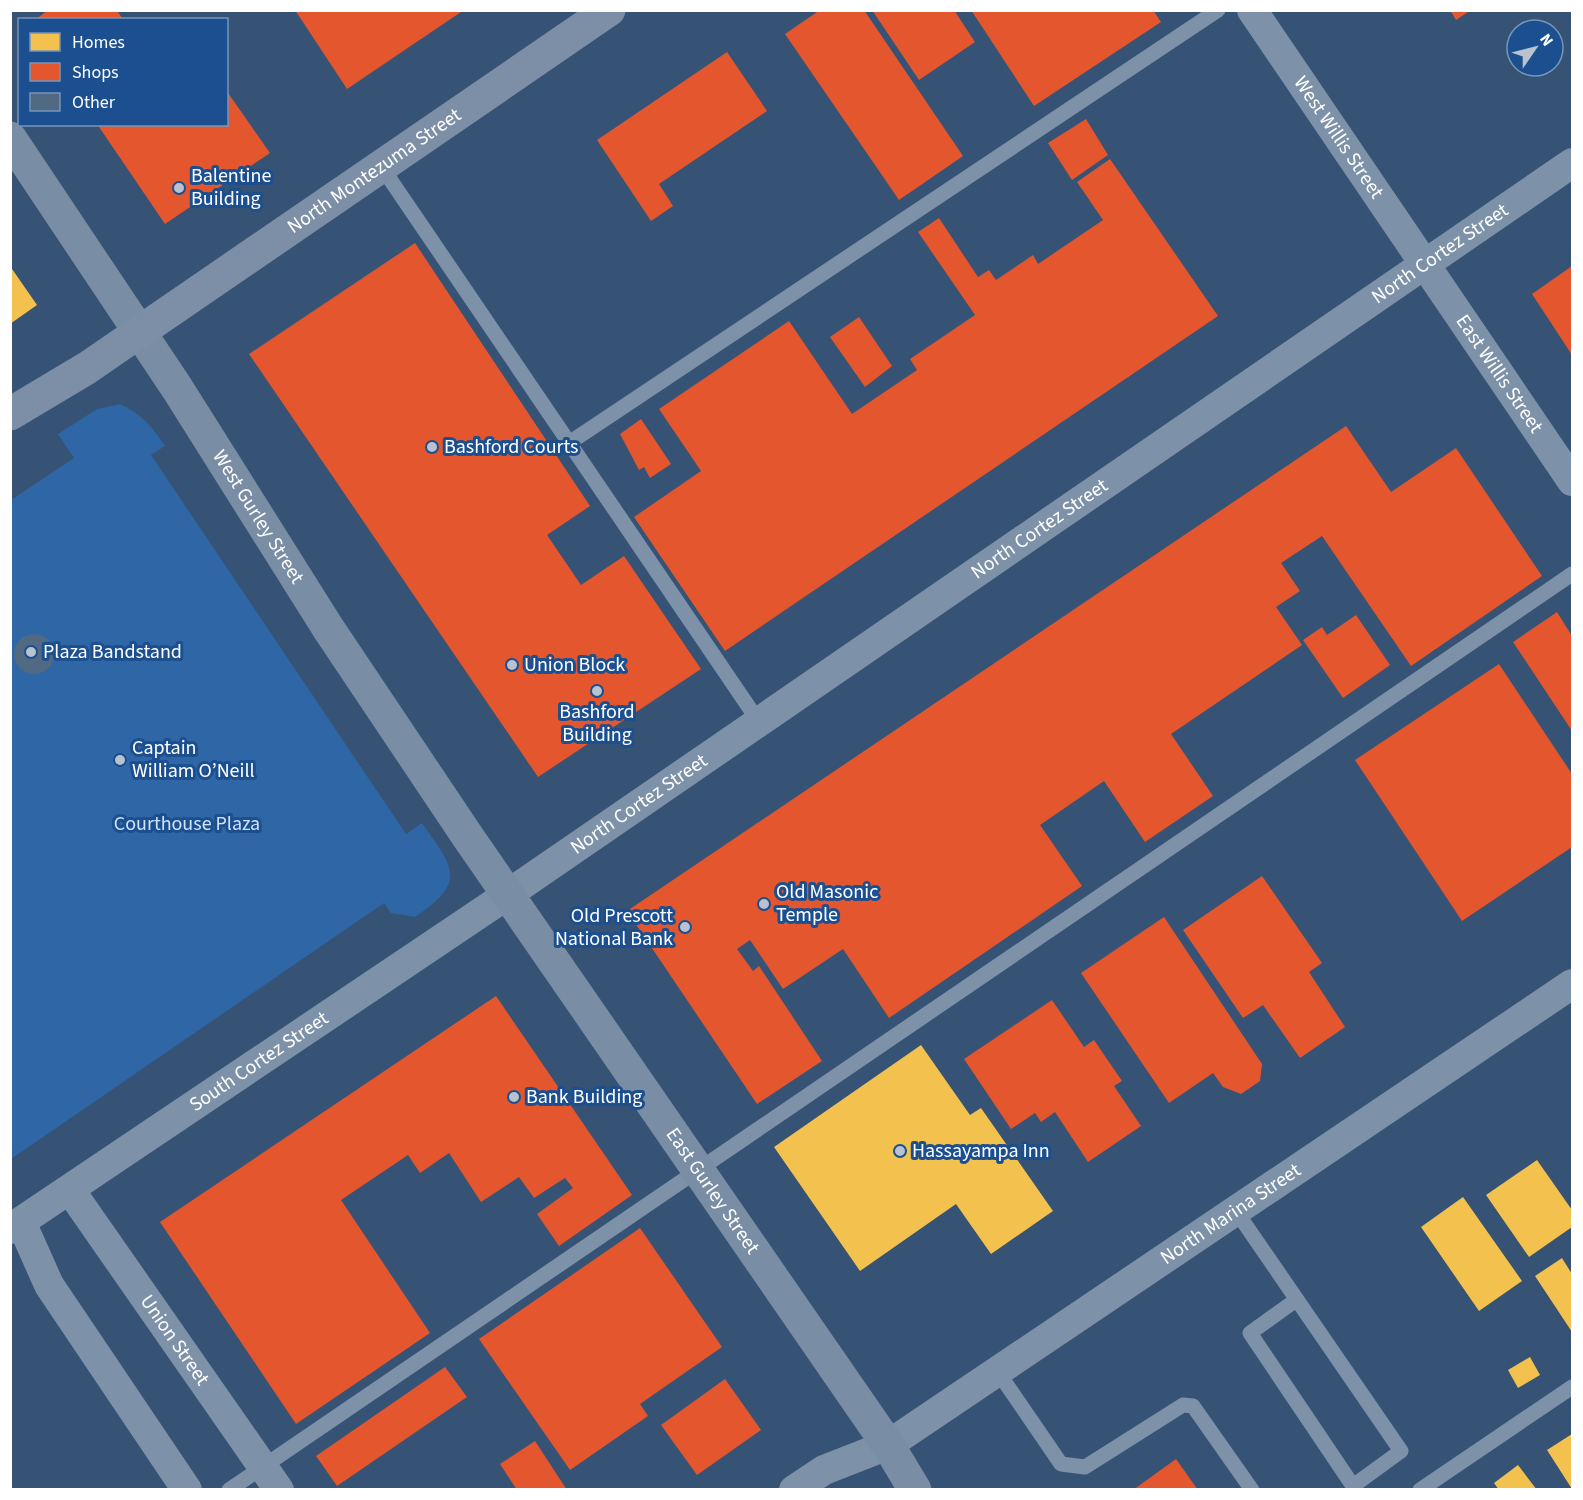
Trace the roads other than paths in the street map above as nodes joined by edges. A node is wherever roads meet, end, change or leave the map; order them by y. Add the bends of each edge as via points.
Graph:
1 (609, 10) edge
2 (1218, 10) edge
3 (1252, 10) edge
4 (10, 138) edge
5 (1572, 163) edge
6 (381, 165) junction
7 (1426, 264) junction
8 (140, 332) junction
9 (10, 414) edge
10 (569, 443) junction
11 (1572, 481) edge
12 (1572, 574) edge
13 (759, 722) junction
14 (507, 896) junction
15 (1572, 984) edge
16 (697, 1169) junction
17 (70, 1190) junction
18 (1236, 1211) junction
19 (16, 1226) edge
20 (1296, 1300) junction
21 (998, 1372) junction
22 (1572, 1387) edge
23 (888, 1445) junction
24 (271, 1478) edge
25 (187, 1490) edge
26 (229, 1490) edge
27 (794, 1490) edge
28 (915, 1490) edge
29 (1252, 1490) edge
30 (1420, 1490) edge

1 - 6 main road, North Montezuma Street
2 - 10 lane
3 - 7 street, West Willis Street
4 - 8 main road, West Gurley Street
5 - 7 street, North Cortez Street
6 - 8 main road, North Montezuma Street
6 - 10 lane
7 - 11 street, East Willis Street
7 - 13 street, North Cortez Street
8 - 9 main road, North Montezuma Street
8 - 14 main road, West Gurley Street via 327,628
10 - 13 lane
12 - 16 lane
13 - 14 street, North Cortez Street
14 - 16 main road, East Gurley Street
14 - 17 street, South Cortez Street
15 - 18 street, North Marina Street
16 - 23 main road, East Gurley Street
16 - 24 lane via 458,1332
17 - 19 street, South Cortez Street
17 - 24 street, Union Street
18 - 20 lane
18 - 21 street, North Marina Street
19 - 25 street via 49,1285
20 - 20 lane via 1401,1451 1353,1486 1250,1333
21 - 23 street, North Marina Street
21 - 29 lane via 1062,1464 1084,1467 1183,1405 1193,1406
22 - 30 lane
23 - 27 street, North Marina Street via 824,1470
23 - 28 main road, East Gurley Street
24 - 26 lane

